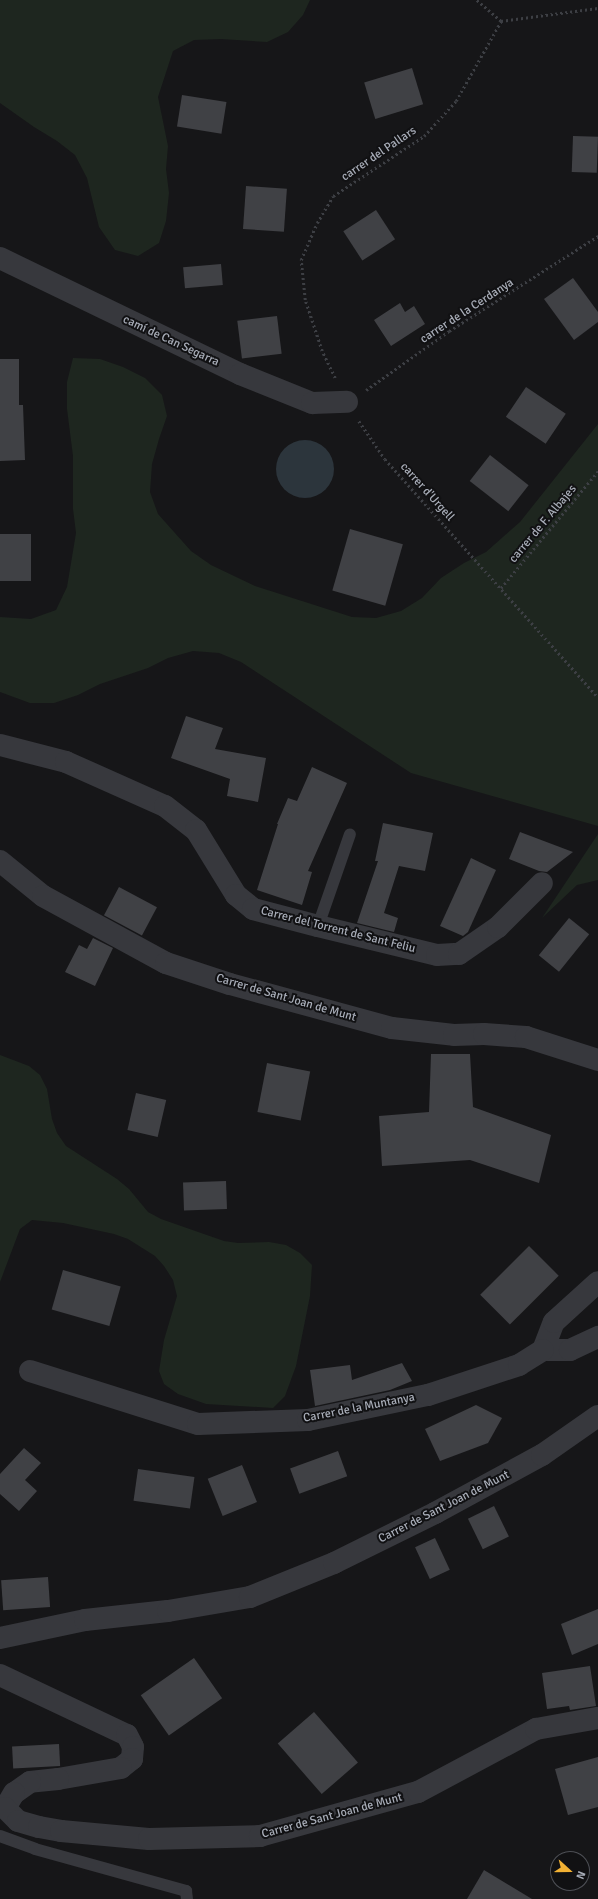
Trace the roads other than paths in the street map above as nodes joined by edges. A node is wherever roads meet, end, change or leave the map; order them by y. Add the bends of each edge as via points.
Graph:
1 (0, 258) edge
2 (347, 402) road end
3 (1, 748) edge
4 (350, 834) dead end
5 (0, 861) edge
6 (542, 883) dead end
7 (318, 926) junction
8 (598, 1060) edge
9 (598, 1282) edge
10 (598, 1337) edge
11 (543, 1350) junction
12 (30, 1371) dead end
13 (598, 1416) edge
14 (0, 1638) edge
15 (0, 1675) edge
16 (598, 1718) edge
17 (2, 1811) edge
18 (0, 1836) edge
19 (187, 1899) edge

1 - 2 street, camí de Can Segarra via 240,374 312,403
3 - 7 street, Carrer del Torrent de Sant Feliu via 66,762 165,806 196,830 236,895 253,909
4 - 7 lane
5 - 8 street, Carrer de Sant Joan de Munt via 43,896 166,963 230,984 392,1028 454,1035 526,1037
6 - 7 street, Carrer del Torrent de Sant Feliu via 498,927 459,954 438,955
9 - 11 street via 554,1322
10 - 11 street via 570,1350
11 - 12 street, Carrer de la Muntanya via 519,1365 428,1395 308,1420 198,1424
13 - 14 street, Carrer de Sant Joan de Munt via 542,1455 435,1513 334,1563 250,1597 168,1611 85,1620
15 - 17 street, Carrer de Sant Joan de Munt via 127,1735 134,1747 132,1759 121,1768 30,1782 14,1793
16 - 17 street, Carrer de Sant Joan de Munt via 536,1729 418,1792 260,1836 150,1839 60,1831 18,1821
18 - 19 lane via 49,1854 186,1892

